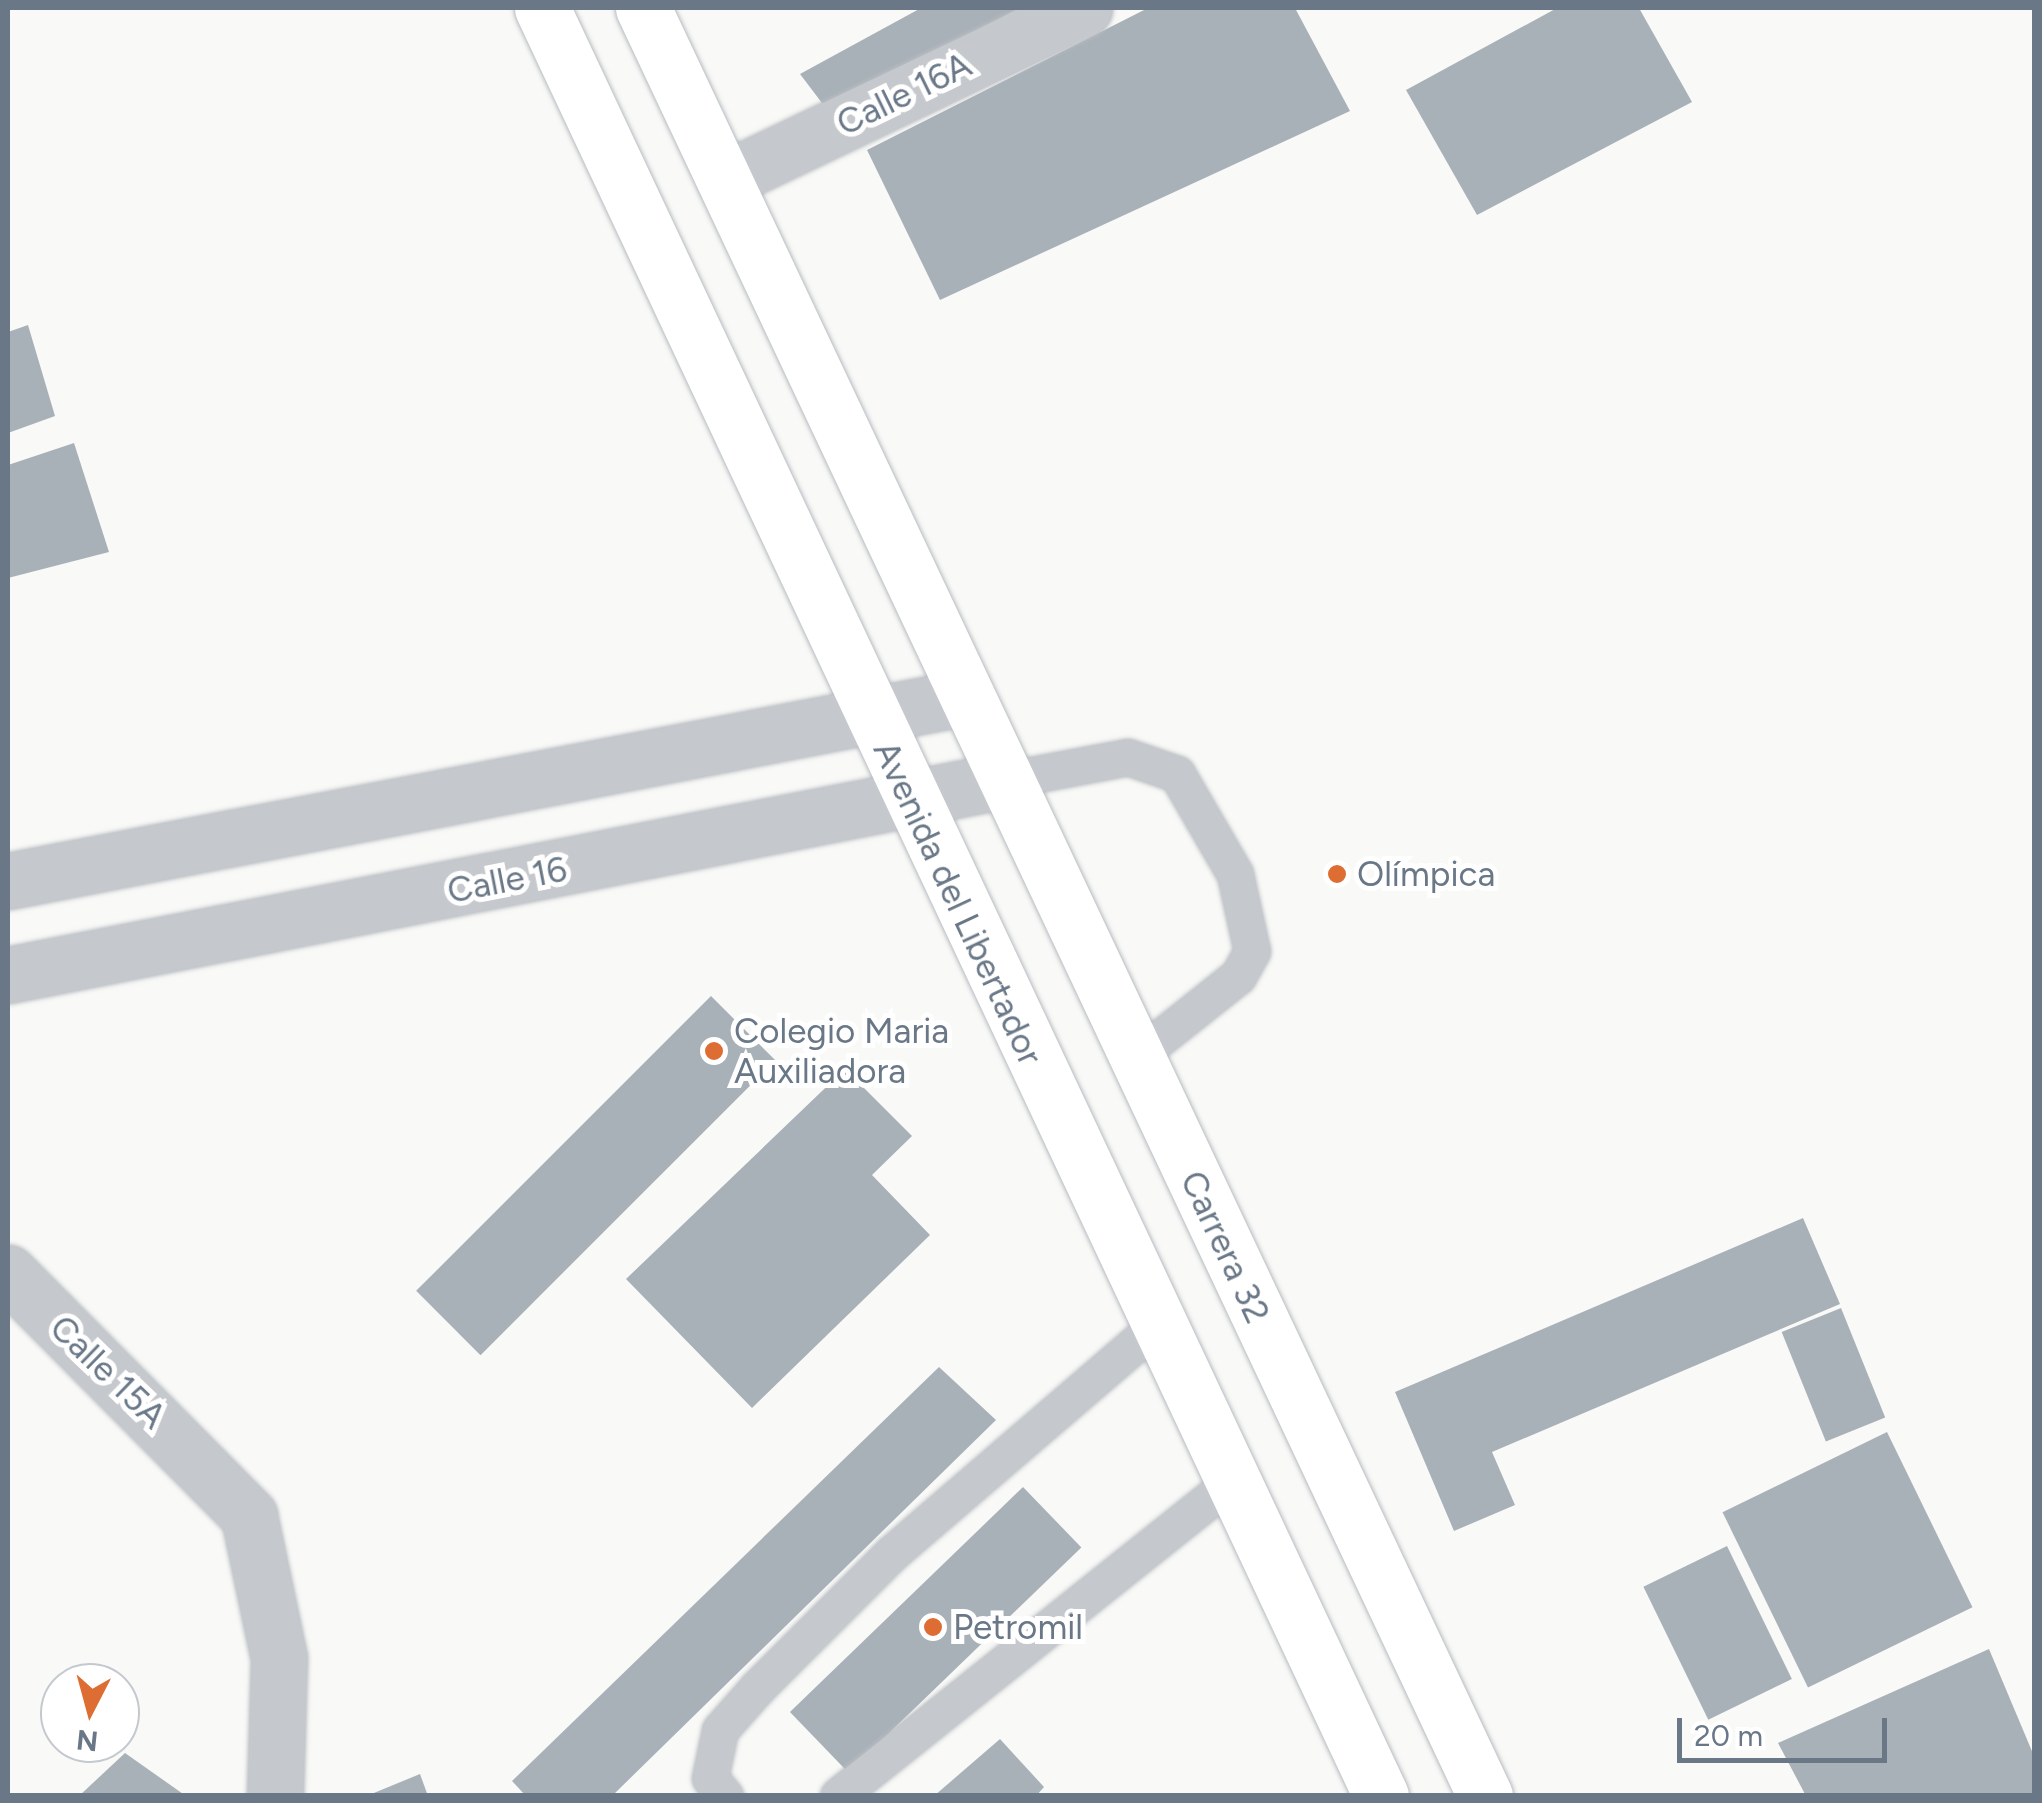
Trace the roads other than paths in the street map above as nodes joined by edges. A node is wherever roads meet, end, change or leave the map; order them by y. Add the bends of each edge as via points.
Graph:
1 (542, 8) edge
2 (643, 8) edge
3 (1084, 8) edge
4 (724, 180) junction
5 (967, 697) junction
6 (870, 715) junction
7 (1004, 780) junction
8 (911, 803) junction
9 (8, 881) edge
10 (8, 975) edge
11 (1136, 1057) junction
12 (8, 1273) edge
13 (1157, 1325) junction
14 (1231, 1482) junction
15 (1369, 1790) edge
16 (274, 1796) edge
17 (725, 1796) edge
18 (838, 1796) edge
19 (1485, 1796) edge

1 - 6 main road, Avenida del Libertador
2 - 4 main road
3 - 4 street, Calle 16A
4 - 5 main road
5 - 6 street
5 - 7 main road, Carrera 32
6 - 8 main road, Avenida del Libertador
6 - 9 street
7 - 8 street, Calle 16
7 - 11 main road, Carrera 32
7 - 11 lane via 1128,757 1177,774 1235,874 1252,951 1238,976
8 - 10 street, Calle 16
8 - 13 main road, Avenida del Libertador
11 - 19 main road, Carrera 32
12 - 16 street, Calle 15A via 249,1516 272,1603 281,1712
13 - 14 main road, Avenida del Libertador
13 - 17 lane via 891,1554 757,1688 720,1730 710,1778
14 - 15 main road, Avenida del Libertador
14 - 18 lane

